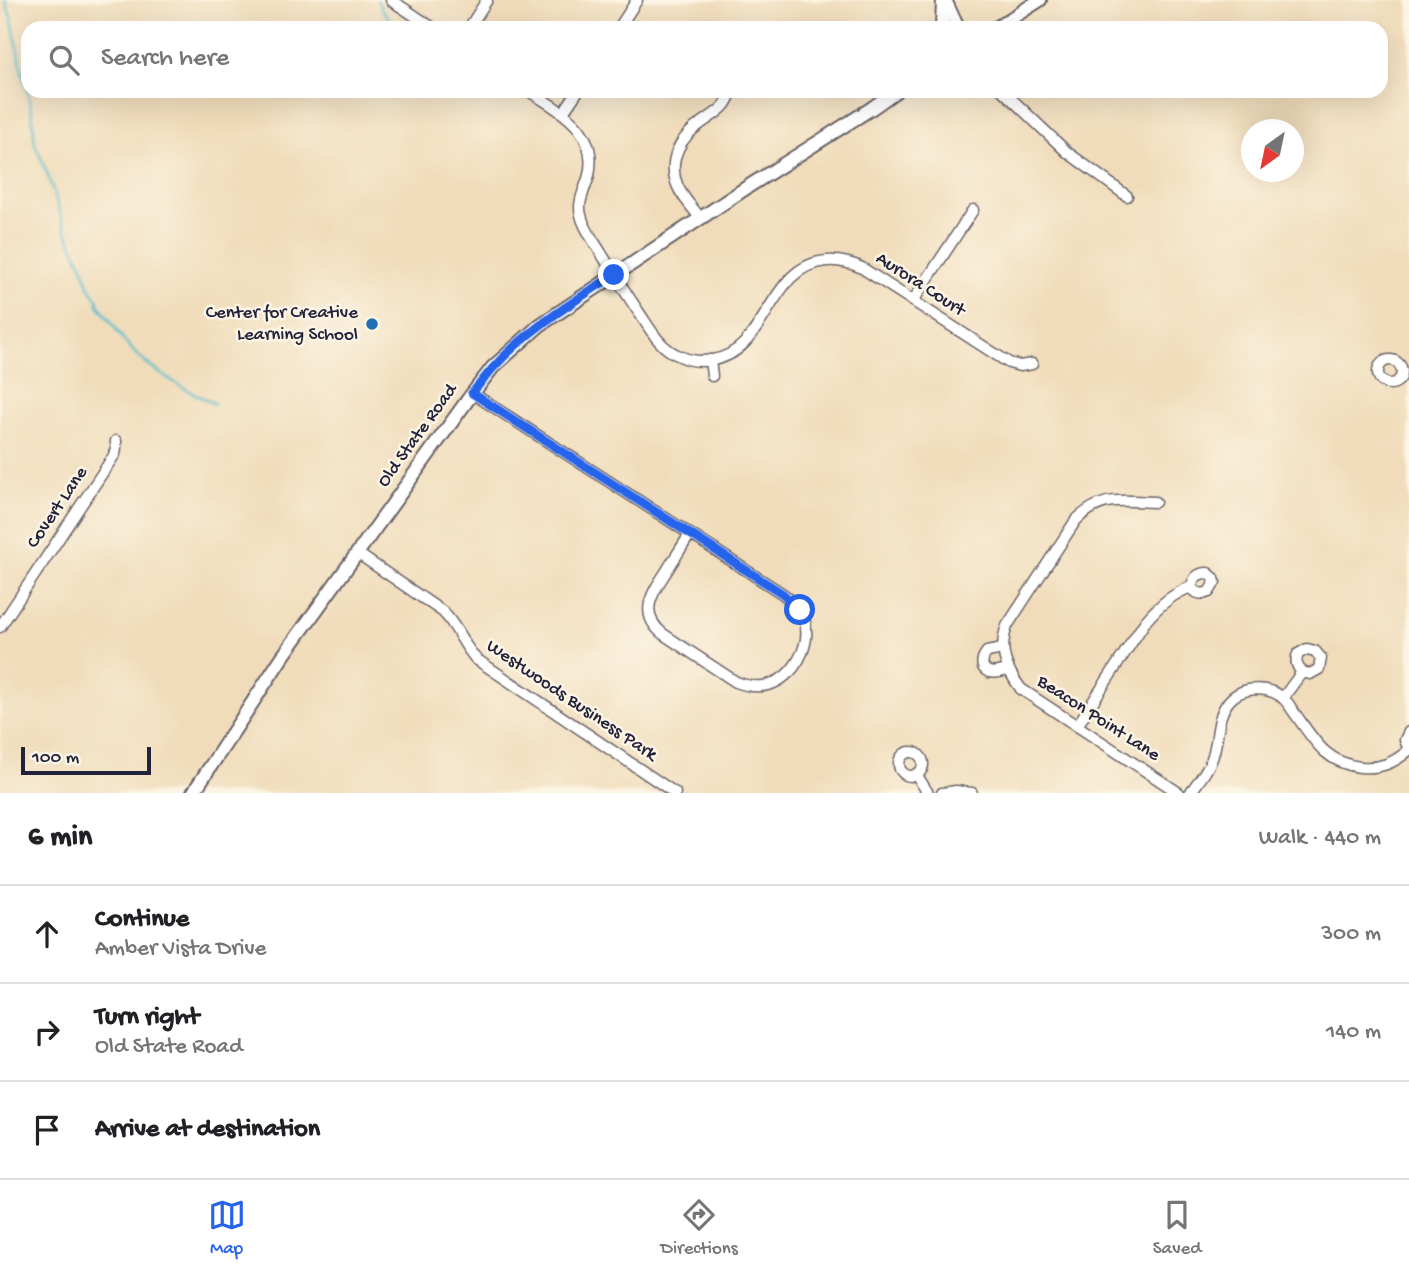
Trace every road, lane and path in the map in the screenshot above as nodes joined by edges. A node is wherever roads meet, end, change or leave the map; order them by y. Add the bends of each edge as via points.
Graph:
1 (391, 0) edge
2 (487, 0) edge
3 (637, 0) edge
4 (944, 0) edge
5 (1040, 0) edge
6 (422, 21) edge
7 (474, 21) edge
8 (624, 21) edge
9 (942, 21) edge
10 (954, 21) edge
11 (1007, 21) edge
12 (540, 98) edge
13 (573, 98) edge
14 (729, 98) edge
15 (886, 98) edge
16 (1010, 98) edge
17 (563, 113) junction
18 (1127, 197) dead end
19 (973, 210) dead end
20 (700, 218) junction
21 (614, 275) junction
22 (913, 302) junction
23 (710, 360) junction
24 (1032, 364) dead end
25 (712, 376) dead end
26 (472, 393) junction
27 (116, 441) dead end
28 (1155, 502) dead end
29 (690, 534) junction
30 (357, 553) junction
31 (1191, 587) dead end
32 (0, 627) edge
33 (1003, 649) junction
34 (1008, 670) junction
35 (1302, 672) dead end
36 (1283, 698) junction
37 (1077, 726) junction
38 (1409, 732) edge
39 (1409, 750) edge
40 (916, 774) dead end
41 (193, 793) edge
42 (675, 793) edge
43 (928, 793) edge
44 (942, 793) edge
45 (972, 793) edge
46 (1179, 793) edge
47 (1190, 793) edge

1 - 6 street
2 - 7 street
3 - 8 street
4 - 9 street
4 - 10 street
5 - 11 street
12 - 17 street
13 - 17 street
14 - 20 street via 724,107 685,136 675,158 677,185
15 - 20 street, Old State Road
16 - 18 street via 1067,152
17 - 21 street via 583,133 590,155 580,205 584,224
19 - 22 street
20 - 21 street, Old State Road
21 - 23 street via 666,348 682,357
21 - 26 street, Old State Road via 519,342
22 - 23 street, Aurora Court via 855,265 834,260 812,264 783,285 745,344
22 - 24 street, Aurora Court via 1009,363
23 - 25 street
26 - 29 street
26 - 30 street, Old State Road
27 - 32 street, Covert Lane via 115,454
28 - 33 street via 1102,502 1076,520 1007,626
29 - 29 street via 783,594 800,610 806,628 804,647 790,672 779,681 758,687 736,682 663,635 654,624 649,611 652,594
30 - 41 street, Old State Road
30 - 42 street, Westwoods Business Park via 443,612 476,659
31 - 37 street via 1165,601 1145,622
33 - 34 street, Beacon Point Lane
33 - 34 street via 987,652 982,663 989,672
34 - 37 street, Beacon Point Lane via 1021,689
35 - 36 street
36 - 39 street via 1332,758 1349,765 1385,766
36 - 47 street via 1259,689 1234,696 1221,713 1210,763
37 - 46 street, Beacon Point Lane
38 - 39 street via 1405,740
40 - 43 street
44 - 45 street

